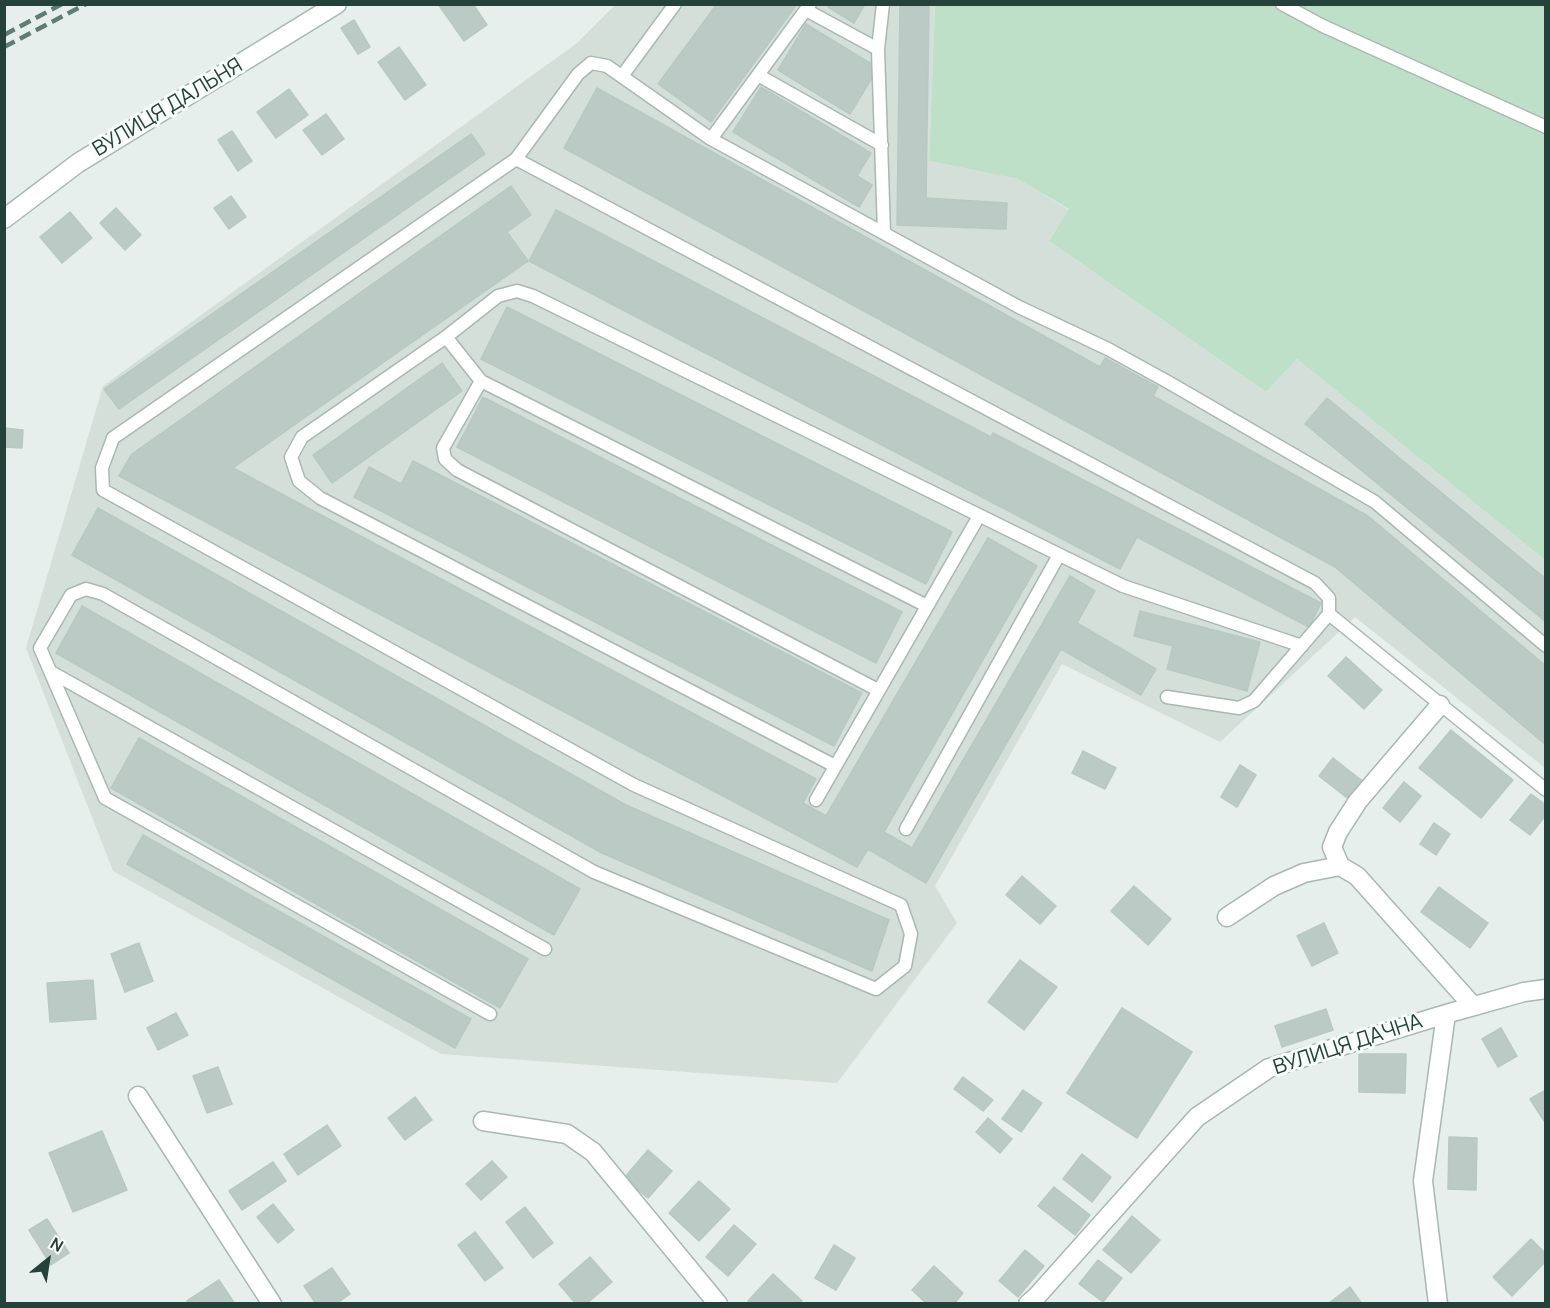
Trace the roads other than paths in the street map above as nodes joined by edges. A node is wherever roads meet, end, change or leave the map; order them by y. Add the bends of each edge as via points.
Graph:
1 (337, 4) edge
2 (675, 4) edge
3 (883, 4) edge
4 (1282, 4) edge
5 (808, 7) edge
6 (878, 49) junction
7 (758, 75) junction
8 (622, 76) junction
9 (1545, 127) edge
10 (711, 139) junction
11 (882, 144) junction
12 (516, 159) junction
13 (4, 219) edge
14 (884, 233) junction
15 (446, 337) junction
16 (481, 381) junction
17 (979, 516) junction
18 (1059, 555) junction
19 (927, 606) junction
20 (1329, 614) junction
21 (1302, 646) junction
22 (1545, 646) edge
23 (51, 672) junction
24 (879, 690) junction
25 (1167, 697) dead end
26 (1440, 705) junction
27 (835, 766) junction
28 (1545, 790) edge
29 (816, 800) dead end
30 (906, 830) dead end
31 (1340, 866) junction
32 (1227, 917) dead end
33 (545, 949) dead end
34 (1545, 989) edge
35 (1473, 1006) junction
36 (490, 1014) dead end
37 (1446, 1014) junction
38 (138, 1096) dead end
39 (483, 1121) dead end
40 (272, 1304) edge
41 (718, 1304) edge
42 (1028, 1304) edge
43 (1438, 1304) edge

1 - 13 street, ВУЛИЦЯ ДАЛЬНЯ via 78,163
2 - 8 lane
3 - 6 lane
4 - 9 lane
5 - 6 lane
5 - 7 lane
6 - 11 lane
7 - 10 lane
7 - 11 lane
8 - 10 lane
8 - 12 lane via 607,66 591,63 578,74
10 - 14 lane
11 - 14 lane
12 - 20 lane via 1315,583 1329,598
12 - 23 lane via 113,438 102,468 103,490 634,785 901,904 911,934 905,966 876,989 594,872 103,594 86,589 71,595 40,648
14 - 22 lane via 1168,382 1375,502
15 - 16 lane
15 - 17 lane via 498,296 517,291 533,296
15 - 27 lane via 302,437 291,457 299,481 320,498
16 - 19 lane
16 - 24 lane via 443,448 445,459 457,470
17 - 18 lane
17 - 19 lane
18 - 21 lane via 1124,586
18 - 30 lane
19 - 24 lane
20 - 21 lane
20 - 26 lane
21 - 25 lane via 1254,701 1239,708
23 - 33 lane
23 - 36 lane via 105,798
24 - 27 lane
26 - 28 lane
26 - 31 street via 1358,801 1338,832 1332,847
27 - 29 lane
31 - 32 street via 1304,873 1274,886
31 - 35 street via 1357,876
34 - 35 street, ВУЛИЦЯ ДАЧНА
35 - 37 street, ВУЛИЦЯ ДАЧНА
37 - 42 street, ВУЛИЦЯ ДАЧНА via 1269,1068 1197,1117
37 - 43 street via 1423,1181
38 - 40 street
39 - 41 street via 567,1134 593,1152

